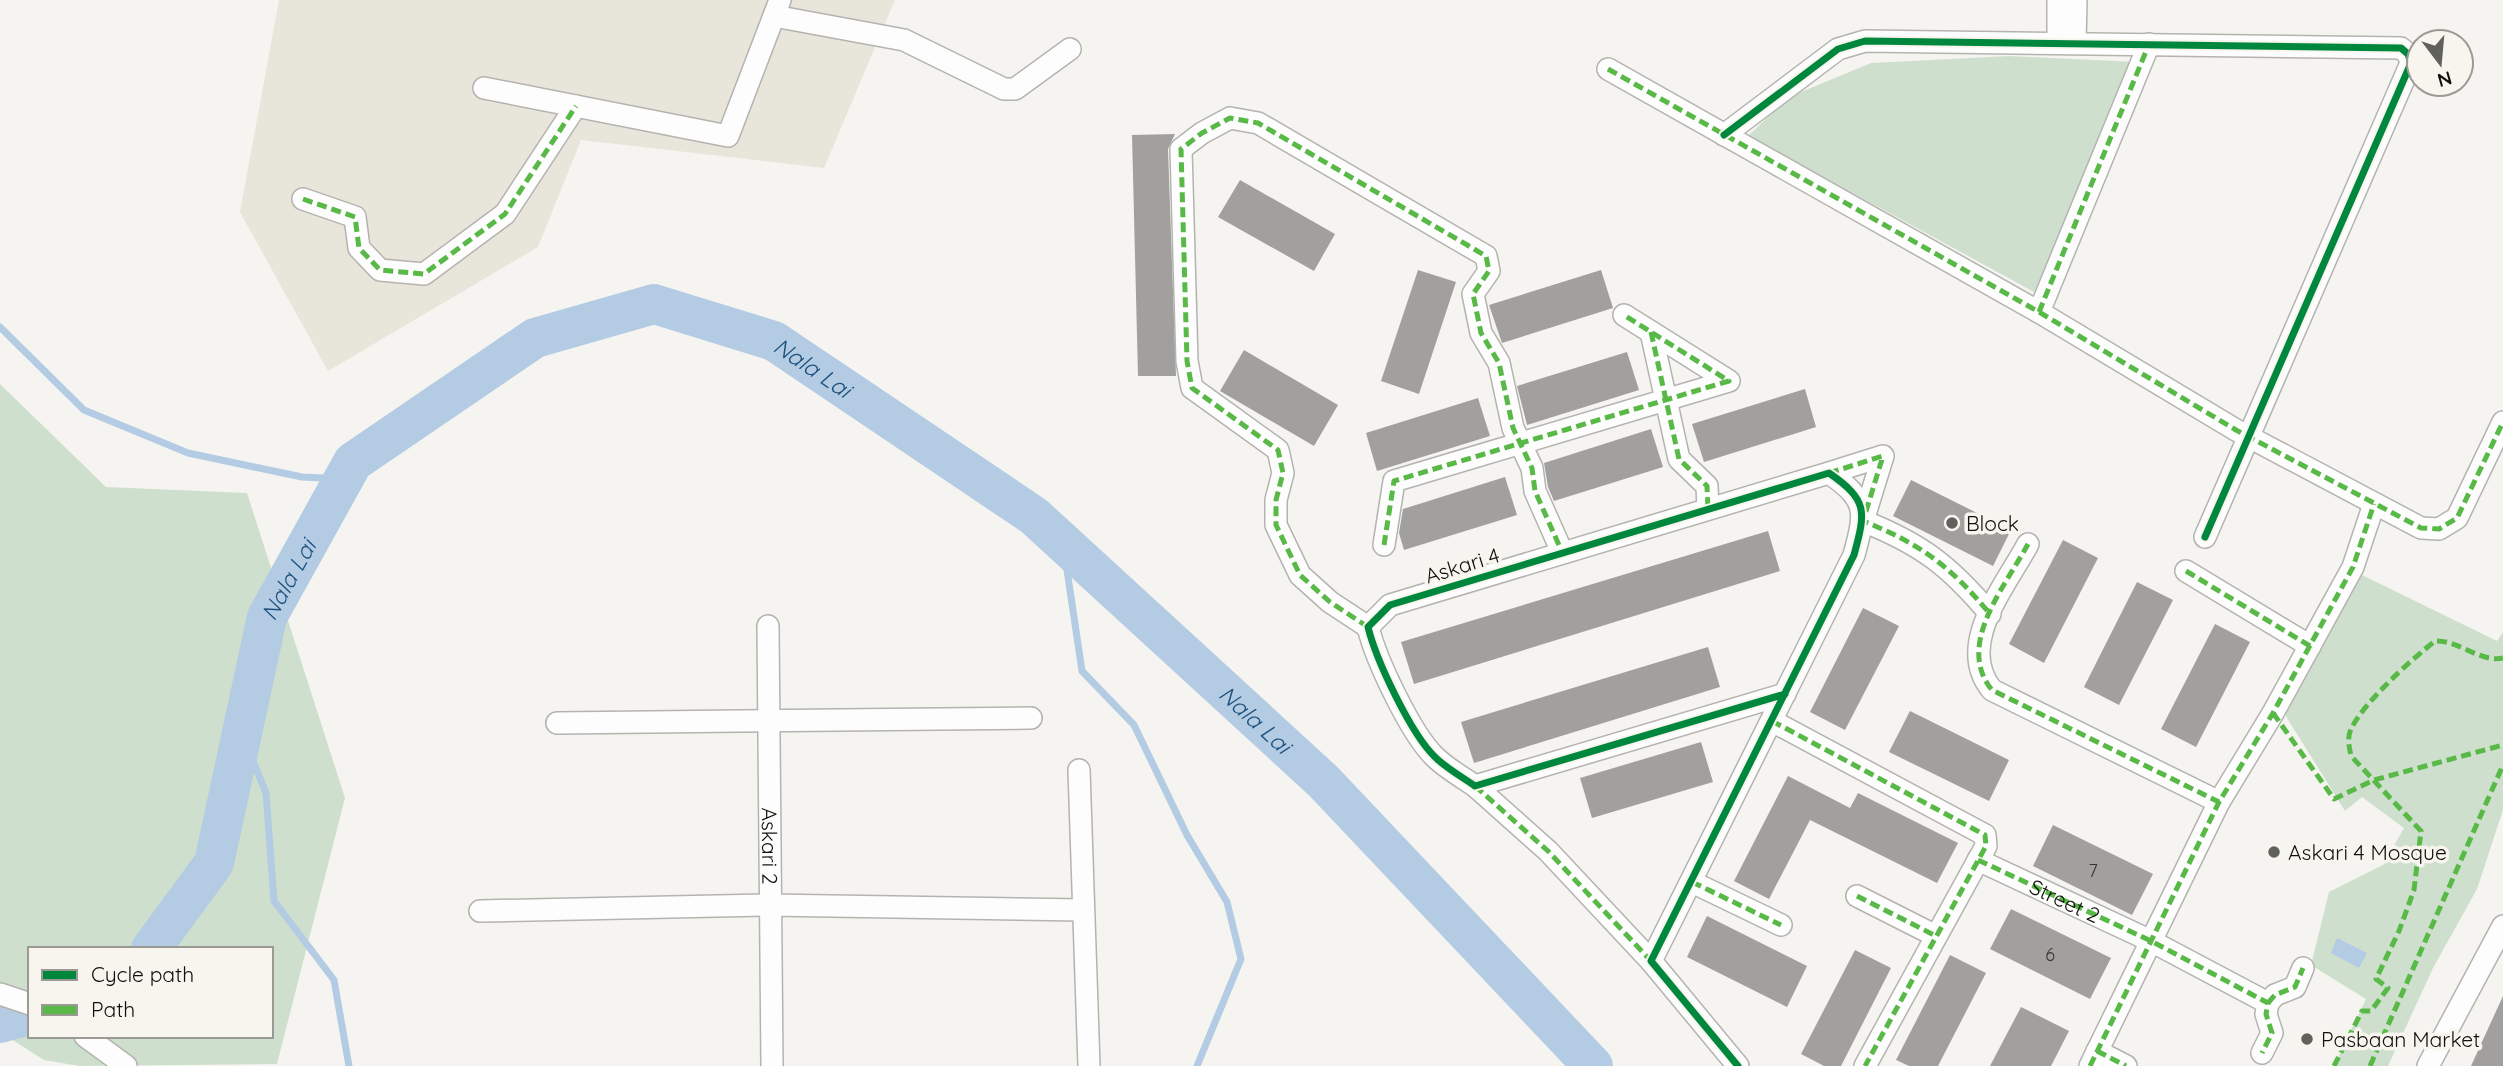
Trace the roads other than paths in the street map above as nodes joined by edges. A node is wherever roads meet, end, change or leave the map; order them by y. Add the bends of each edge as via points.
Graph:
1 (2058, 0) edge
2 (2076, 0) edge
3 (777, 8) edge
4 (2066, 43) junction
5 (2149, 44) junction
6 (1070, 49) dead end
7 (1608, 69) dead end
8 (484, 88) dead end
9 (576, 106) junction
10 (1724, 135) junction
11 (303, 199) dead end
12 (2039, 312) junction
13 (1624, 316) dead end
14 (1651, 332) junction
15 (1666, 399) junction
16 (2503, 422) edge
17 (2249, 437) junction
18 (1523, 444) junction
19 (1829, 472) junction
20 (2374, 504) junction
21 (1708, 509) junction
22 (1863, 520) junction
23 (2205, 537) dead end
24 (2028, 544) dead end
25 (1384, 545) dead end
26 (1562, 552) junction
27 (2186, 571) dead end
28 (1990, 614) junction
29 (768, 626) dead end
30 (1368, 627) junction
31 (2310, 646) junction
32 (1785, 694) junction
33 (1031, 718) dead end
34 (771, 719) junction
35 (1772, 721) junction
36 (556, 723) dead end
37 (1079, 770) dead end
38 (1475, 786) junction
39 (2219, 802) junction
40 (1978, 860) junction
41 (1692, 882) junction
42 (1857, 896) dead end
43 (769, 905) junction
44 (1083, 910) junction
45 (480, 911) dead end
46 (1781, 925) dead end
47 (2503, 926) edge
48 (1936, 936) junction
49 (2151, 941) junction
50 (1651, 961) junction
51 (2303, 968) dead end
52 (0, 994) edge
53 (28, 1003) edge
54 (2268, 1003) junction
55 (88, 1038) edge
56 (2262, 1053) dead end
57 (2093, 1058) edge
58 (126, 1066) edge
59 (772, 1066) edge
60 (1089, 1066) edge
61 (1738, 1066) edge
62 (1865, 1066) edge
63 (2126, 1066) edge
64 (2428, 1066) edge

1 - 4 street
2 - 4 street
3 - 6 street via 904,40 1004,89 1015,89
3 - 9 street via 728,136
4 - 5 street
4 - 10 street via 1865,41 1838,49
5 - 12 street
5 - 17 street via 2401,48 2411,63
7 - 10 street
8 - 9 street
9 - 11 street via 505,214 424,274 380,270 359,248 355,216
10 - 12 street
12 - 17 street
13 - 14 street
14 - 15 street
14 - 15 street via 1729,381
15 - 18 street
15 - 21 street via 1679,459 1707,486
16 - 20 street via 2457,518 2439,529 2421,528
17 - 20 street
17 - 23 street
18 - 25 street via 1394,481
18 - 26 street via 1535,491
18 - 30 street via 1513,428 1499,363 1478,324 1473,294 1489,271 1486,256 1258,123 1230,118 1181,149 1187,361 1192,388 1278,450 1283,474 1276,525 1300,575
19 - 21 street, Askari 4
19 - 22 street via 1855,491
19 - 22 street, Askari 4 via 1883,456
20 - 31 street via 2353,567
21 - 26 street, Askari 4
22 - 28 street via 1944,563
22 - 32 street via 1854,555
24 - 28 street
26 - 30 street, Askari 4 via 1390,606
27 - 31 street
28 - 39 street via 1979,635 1977,659 1982,679 1992,690
29 - 34 street, Askari 2
30 - 38 street via 1373,649 1434,756
31 - 39 street
32 - 35 street
32 - 38 street
33 - 34 street
34 - 36 street
34 - 43 street, Askari 2
35 - 40 street via 1984,835 1986,846
35 - 41 street
37 - 44 street
38 - 50 street via 1548,851
39 - 49 street
40 - 48 street
40 - 49 street, Street 2
41 - 46 street
41 - 50 street
42 - 48 street
43 - 44 street
43 - 45 street
43 - 59 street, Askari 2
44 - 60 street
47 - 64 street
48 - 62 street
49 - 54 street, Street 2
49 - 57 street
50 - 61 street
51 - 54 street via 2295,987
52 - 53 street
54 - 56 street via 2272,1033
55 - 58 street
57 - 63 street

